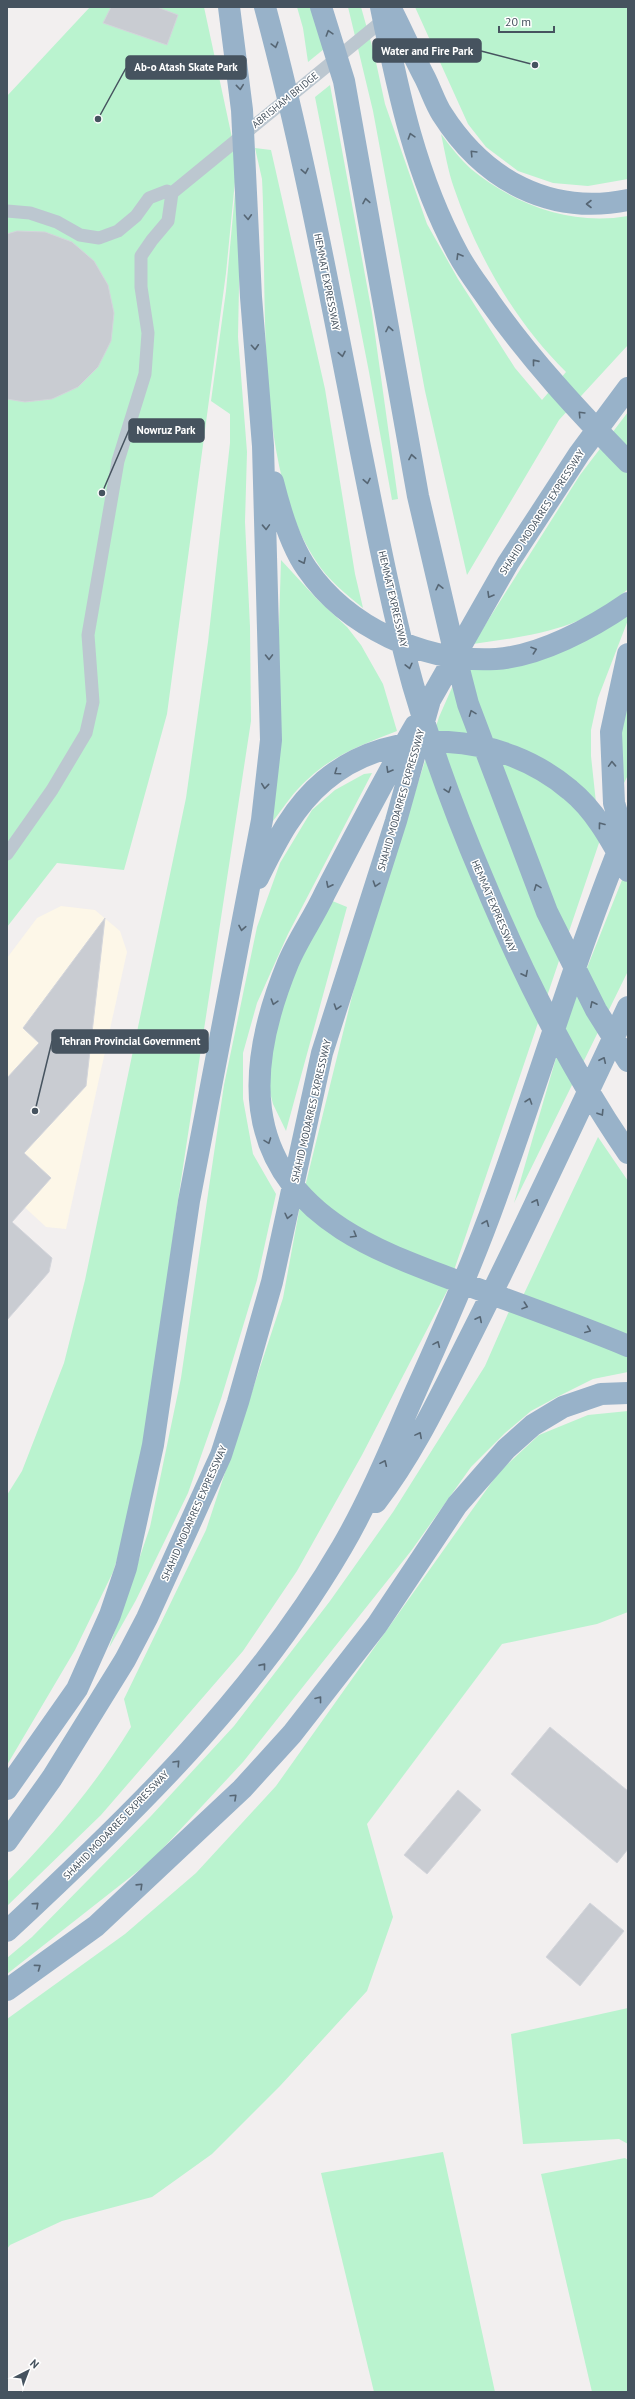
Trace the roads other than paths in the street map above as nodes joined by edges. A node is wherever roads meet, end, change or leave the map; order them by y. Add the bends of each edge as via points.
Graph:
1 (230, 7) edge
2 (265, 7) edge
3 (321, 7) edge
4 (381, 7) edge
5 (390, 7) edge
6 (400, 7) edge
7 (172, 194) junction
8 (628, 200) edge
9 (7, 211) edge
10 (628, 388) edge
11 (263, 446) junction
12 (628, 462) edge
13 (628, 603) edge
14 (628, 654) edge
15 (430, 700) junction
16 (628, 826) edge
17 (628, 848) edge
18 (7, 854) edge
19 (628, 871) edge
20 (248, 898) junction
21 (628, 1006) edge
22 (628, 1061) edge
23 (627, 1152) edge
24 (628, 1346) edge
25 (628, 1393) edge
26 (342, 1547) junction
27 (7, 1789) edge
28 (7, 1841) edge
29 (7, 1931) edge
30 (7, 1990) edge

1 -> 11 highway via 242,110 251,297
2 -> 23 highway, HEMMAT EXPRESSWAY via 299,139 372,505 413,683 463,832 512,948 580,1079
22 -> 3 highway via 596,1010 547,912 468,704 418,496 344,82
12 -> 4 highway via 560,392 513,335 458,255 421,170 402,109
8 -> 5 highway via 592,204 552,199 507,181 482,163 465,145 442,113
6 - 7 street, ABRISHAM BRIDGE
7 - 9 street via 167,191 150,198 136,216 118,231 99,238 80,235 57,222 30,213
7 - 18 street via 168,222 141,256 141,287 148,333 145,374 118,461 88,636 93,702 86,733 52,790
10 -> 15 highway, SHAHID MODARRES EXPRESSWAY via 579,454 508,563
11 -> 13 highway via 282,515 306,567 322,590 340,607 385,636 432,651 463,657 496,659 528,652 562,640 608,617
11 -> 20 highway via 270,740 262,820
17 -> 14 highway via 614,803 611,732
15 -> 24 highway via 378,788 289,961 267,1026 259,1075 264,1130 279,1168 290,1184 342,1229 396,1258 552,1315
15 -> 28 highway, SHAHID MODARRES EXPRESSWAY via 396,821 322,1054 272,1282 221,1455 147,1618 125,1660 52,1778
26 -> 16 highway, SHAHID MODARRES EXPRESSWAY via 384,1464 452,1310 495,1201 604,884
19 -> 20 highway via 607,833 590,811 570,790 545,772 518,757 467,744 422,742 398,745 350,763 324,781 284,827
20 -> 27 highway via 189,1201 153,1445 126,1568 110,1616 77,1689
26 -> 21 highway via 401,1469 435,1406 505,1268
30 -> 25 highway via 96,1926 242,1789 292,1734 368,1637 457,1505 506,1448 532,1425 563,1407 601,1394
29 -> 26 highway, SHAHID MODARRES EXPRESSWAY via 79,1865 221,1716 268,1658

